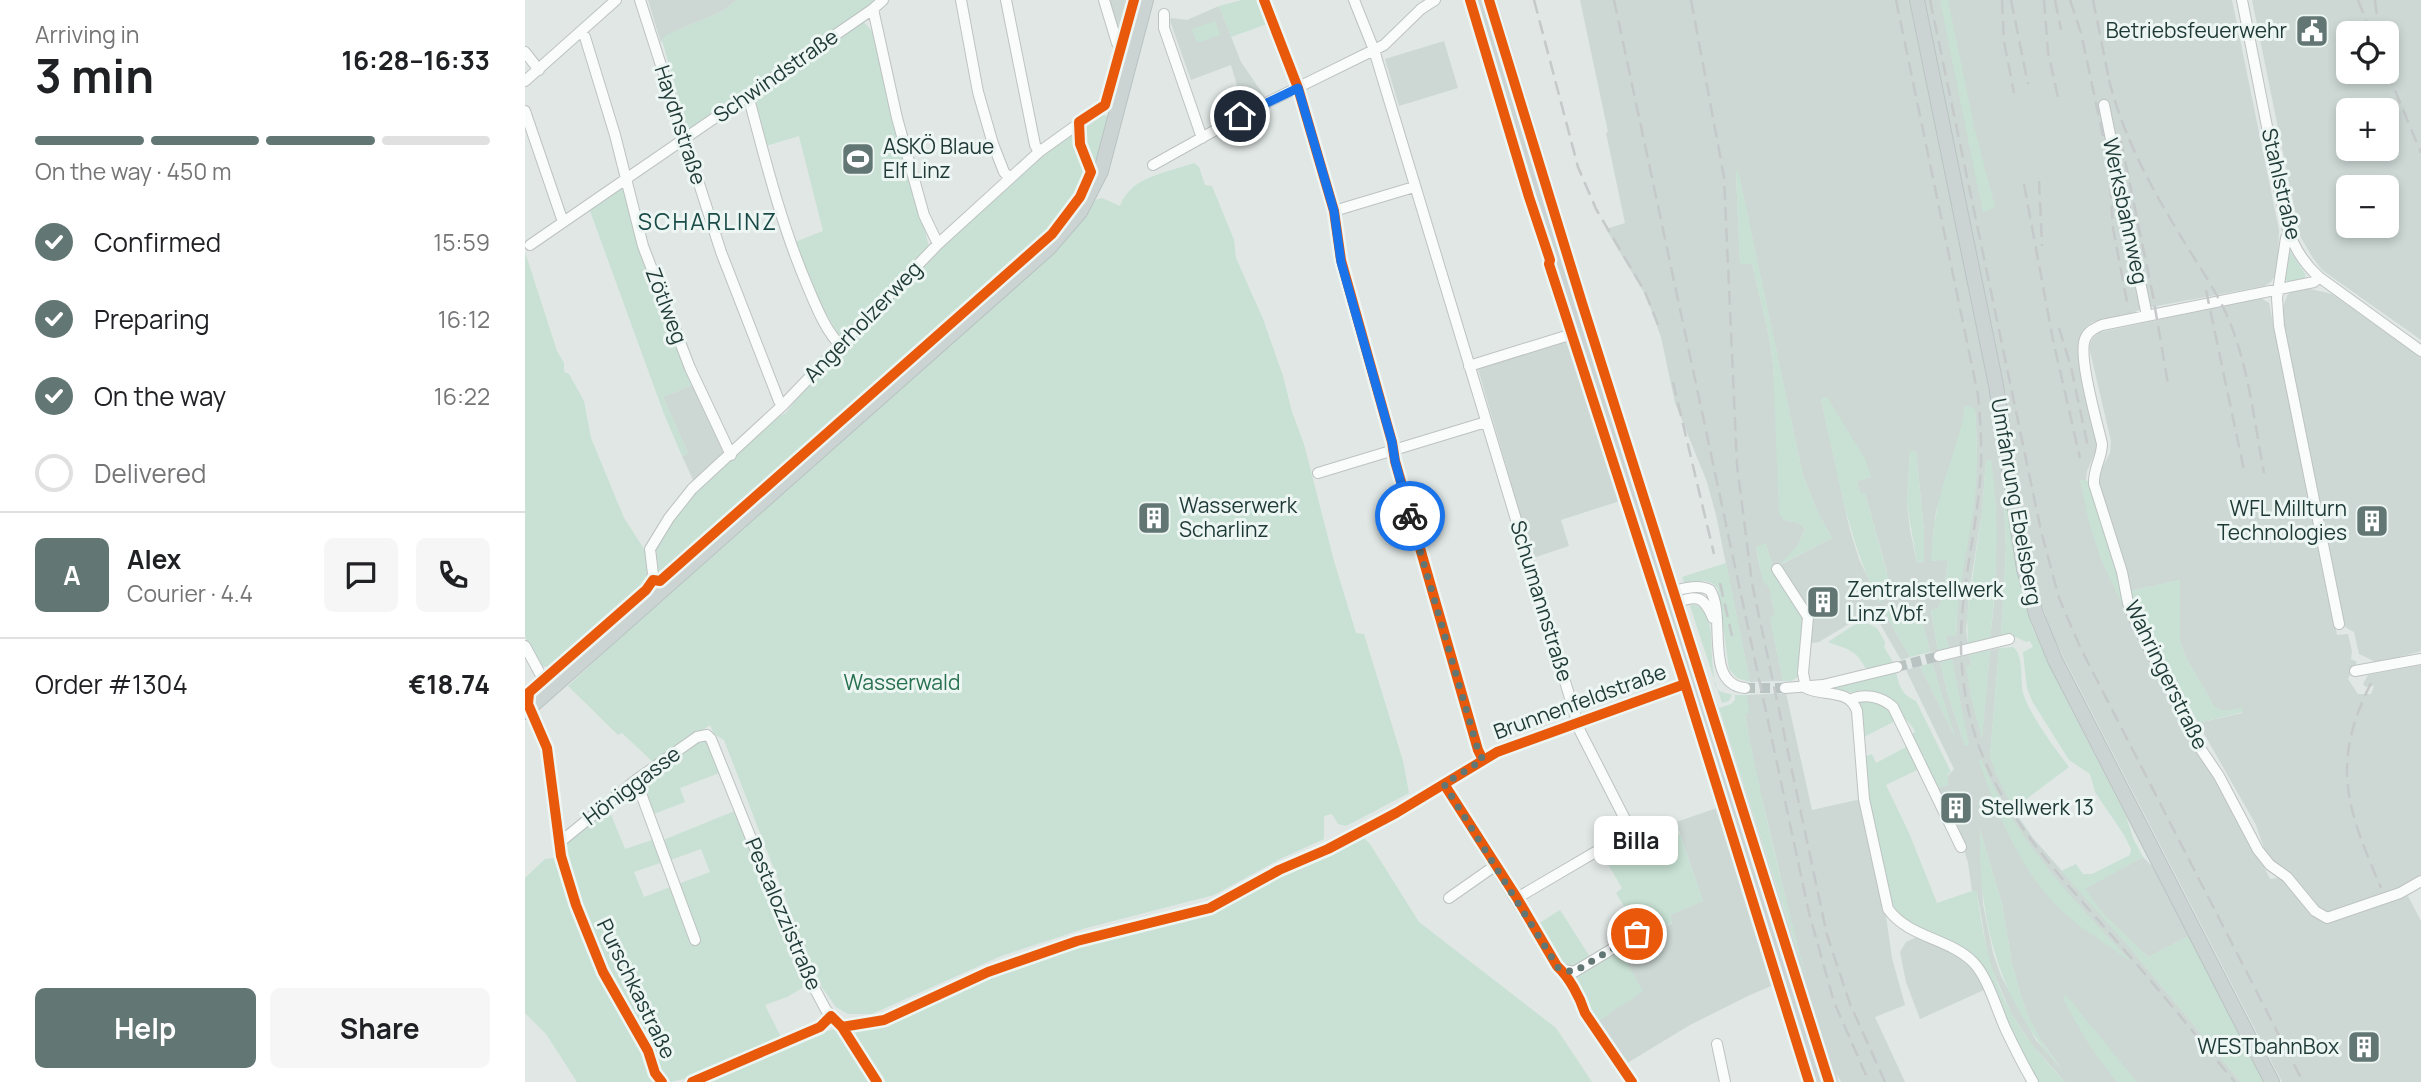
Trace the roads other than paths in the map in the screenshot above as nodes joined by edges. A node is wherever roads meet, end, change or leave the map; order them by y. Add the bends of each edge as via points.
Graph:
1 (616, 0) edge
2 (640, 0) edge
3 (883, 0) edge
4 (961, 0) edge
5 (1006, 0) edge
6 (1104, 0) edge
7 (1146, 0) edge
8 (1264, 0) edge
9 (1354, 0) edge
10 (1435, 0) edge
11 (1481, 0) edge
12 (1917, 0) edge
13 (2242, 0) edge
14 (873, 9) junction
15 (1164, 14) dead end
16 (580, 32) junction
17 (1374, 50) junction
18 (1132, 51) junction
19 (525, 52) edge
20 (539, 70) junction
21 (525, 81) edge
22 (1298, 88) junction
23 (748, 95) junction
24 (1121, 101) junction
25 (2104, 105) dead end
26 (525, 111) edge
27 (1202, 138) junction
28 (684, 139) junction
29 (1039, 152) junction
30 (1153, 165) dead end
31 (1010, 178) junction
32 (626, 179) junction
33 (1414, 187) junction
34 (1334, 211) junction
35 (563, 222) junction
36 (2290, 235) junction
37 (938, 244) junction
38 (530, 245) dead end
39 (2319, 277) junction
40 (2279, 289) junction
41 (2147, 316) junction
42 (1582, 331) junction
43 (841, 346) junction
44 (2421, 351) edge
45 (1469, 366) junction
46 (783, 405) junction
47 (1486, 422) junction
48 (1393, 450) junction
49 (731, 455) junction
50 (1318, 473) dead end
51 (1777, 569) dead end
52 (1667, 599) junction
53 (2339, 624) dead end
54 (2009, 639) dead end
55 (525, 646) edge
56 (1939, 656) tunnel mouth
57 (2421, 659) edge
58 (1897, 667) tunnel mouth
59 (2355, 671) dead end
60 (544, 681) junction
61 (1693, 682) junction
62 (1745, 688) tunnel mouth
63 (1785, 688) tunnel mouth
64 (1807, 688) junction
65 (1851, 699) junction
66 (530, 708) edge
67 (1577, 722) junction
68 (525, 727) edge
69 (707, 735) joint
70 (1483, 760) junction
71 (636, 780) junction
72 (1444, 784) junction
73 (559, 843) junction
74 (1336, 844) dead end
75 (1961, 847) dead end
76 (1496, 865) junction
77 (2421, 881) edge
78 (1449, 898) dead end
79 (1517, 898) junction
80 (1637, 934) dead end
81 (695, 940) dead end
82 (1582, 1004) dead end
83 (831, 1016) junction
84 (1717, 1044) dead end
85 (661, 1082) edge
86 (692, 1082) edge
87 (877, 1082) edge
88 (1632, 1082) edge
89 (1725, 1082) edge
90 (1821, 1082) edge
91 (2033, 1082) edge
92 (2272, 1082) edge

1 - 16 street
2 - 28 street, Haydnstraße
3 - 14 street, Schwindstraße
4 - 31 street via 986,123
5 - 29 street
6 - 18 street via 1117,43
7 - 18 main road
8 - 22 street
9 - 17 street, Schumannstraße
10 - 17 street
11 - 42 main road
12 - 92 main road, Umfahrung Ebelsberg via 1996,385 2024,569 2036,614 2073,696
13 - 36 street, Stahlstraße
14 - 23 street, Schwindstraße
14 - 37 street via 897,118 924,215
15 - 27 street via 1164,28
16 - 20 street
16 - 32 street, Zötlweg
17 - 22 street
17 - 33 street, Schumannstraße
18 - 24 main road
19 - 20 street
20 - 21 street
22 - 27 street
22 - 34 street
23 - 28 street, Schwindstraße
23 - 43 street via 793,250 824,322
24 - 29 street, Angerholzerweg via 1110,101
24 - 66 main road via 1097,183 1065,231
25 - 41 street, Werksbahnweg
26 - 35 street
27 - 30 street
28 - 32 street, Schwindstraße
28 - 46 street, Haydnstraße via 744,314
29 - 31 street, Angerholzerweg
31 - 37 street, Angerholzerweg
32 - 35 street, Schwindstraße
32 - 49 street, Zötlweg via 643,246 666,307
33 - 34 street
33 - 45 street, Schumannstraße
34 - 48 street via 1341,260
35 - 38 street, Schwindstraße
36 - 39 street, Stahlstraße via 2301,258
36 - 40 street
37 - 43 street, Angerholzerweg
39 - 40 street, Wahringerstraße
39 - 44 street, Stahlstraße
40 - 41 street, Wahringerstraße
40 - 53 street via 2282,348
41 - 77 street, Wahringerstraße via 2094,328 2085,336 2083,357 2102,444 2094,484 2136,623 2258,850 2315,911 2327,918
42 - 45 street
42 - 52 main road
43 - 46 street, Angerholzerweg
45 - 47 street, Schumannstraße
46 - 49 street, Angerholzerweg
47 - 48 street
47 - 67 street, Schumannstraße
48 - 50 street
48 - 70 street
49 - 60 street, Angerholzerweg via 692,489 655,539 650,554 653,580 646,590
51 - 64 street via 1808,617 1803,673
52 - 61 main road
52 - 62 street via 1696,587 1707,588 1713,595 1723,674 1734,686
54 - 56 street
55 - 60 street
57 - 59 street
58 - 64 street
60 - 66 street
61 - 67 street, Brunnenfeldstraße
61 - 90 main road
63 - 64 street
64 - 65 street
65 - 75 street via 1878,698 1893,706
65 - 91 street via 1859,719 1864,799 1888,909 1907,927 1955,949 1976,965
66 - 68 street
66 - 73 street, Purschkastraße via 547,748
67 - 70 street, Brunnenfeldstraße
67 - 79 street, Schumannstraße via 1628,830
69 - 71 street, Höniggasse via 697,737
69 - 83 street, Pestalozzistraße via 789,937
70 - 72 street, Brunnenfeldstraße
71 - 73 street, Höniggasse
71 - 81 street
72 - 74 street, Brunnenfeldstraße
72 - 76 street
73 - 85 street, Purschkastraße via 565,872 603,972
76 - 78 street
76 - 79 street
79 - 80 street via 1563,971 1581,969
82 - 88 street
83 - 86 street via 820,1027
83 - 87 street, Pestalozzistraße
84 - 89 street

